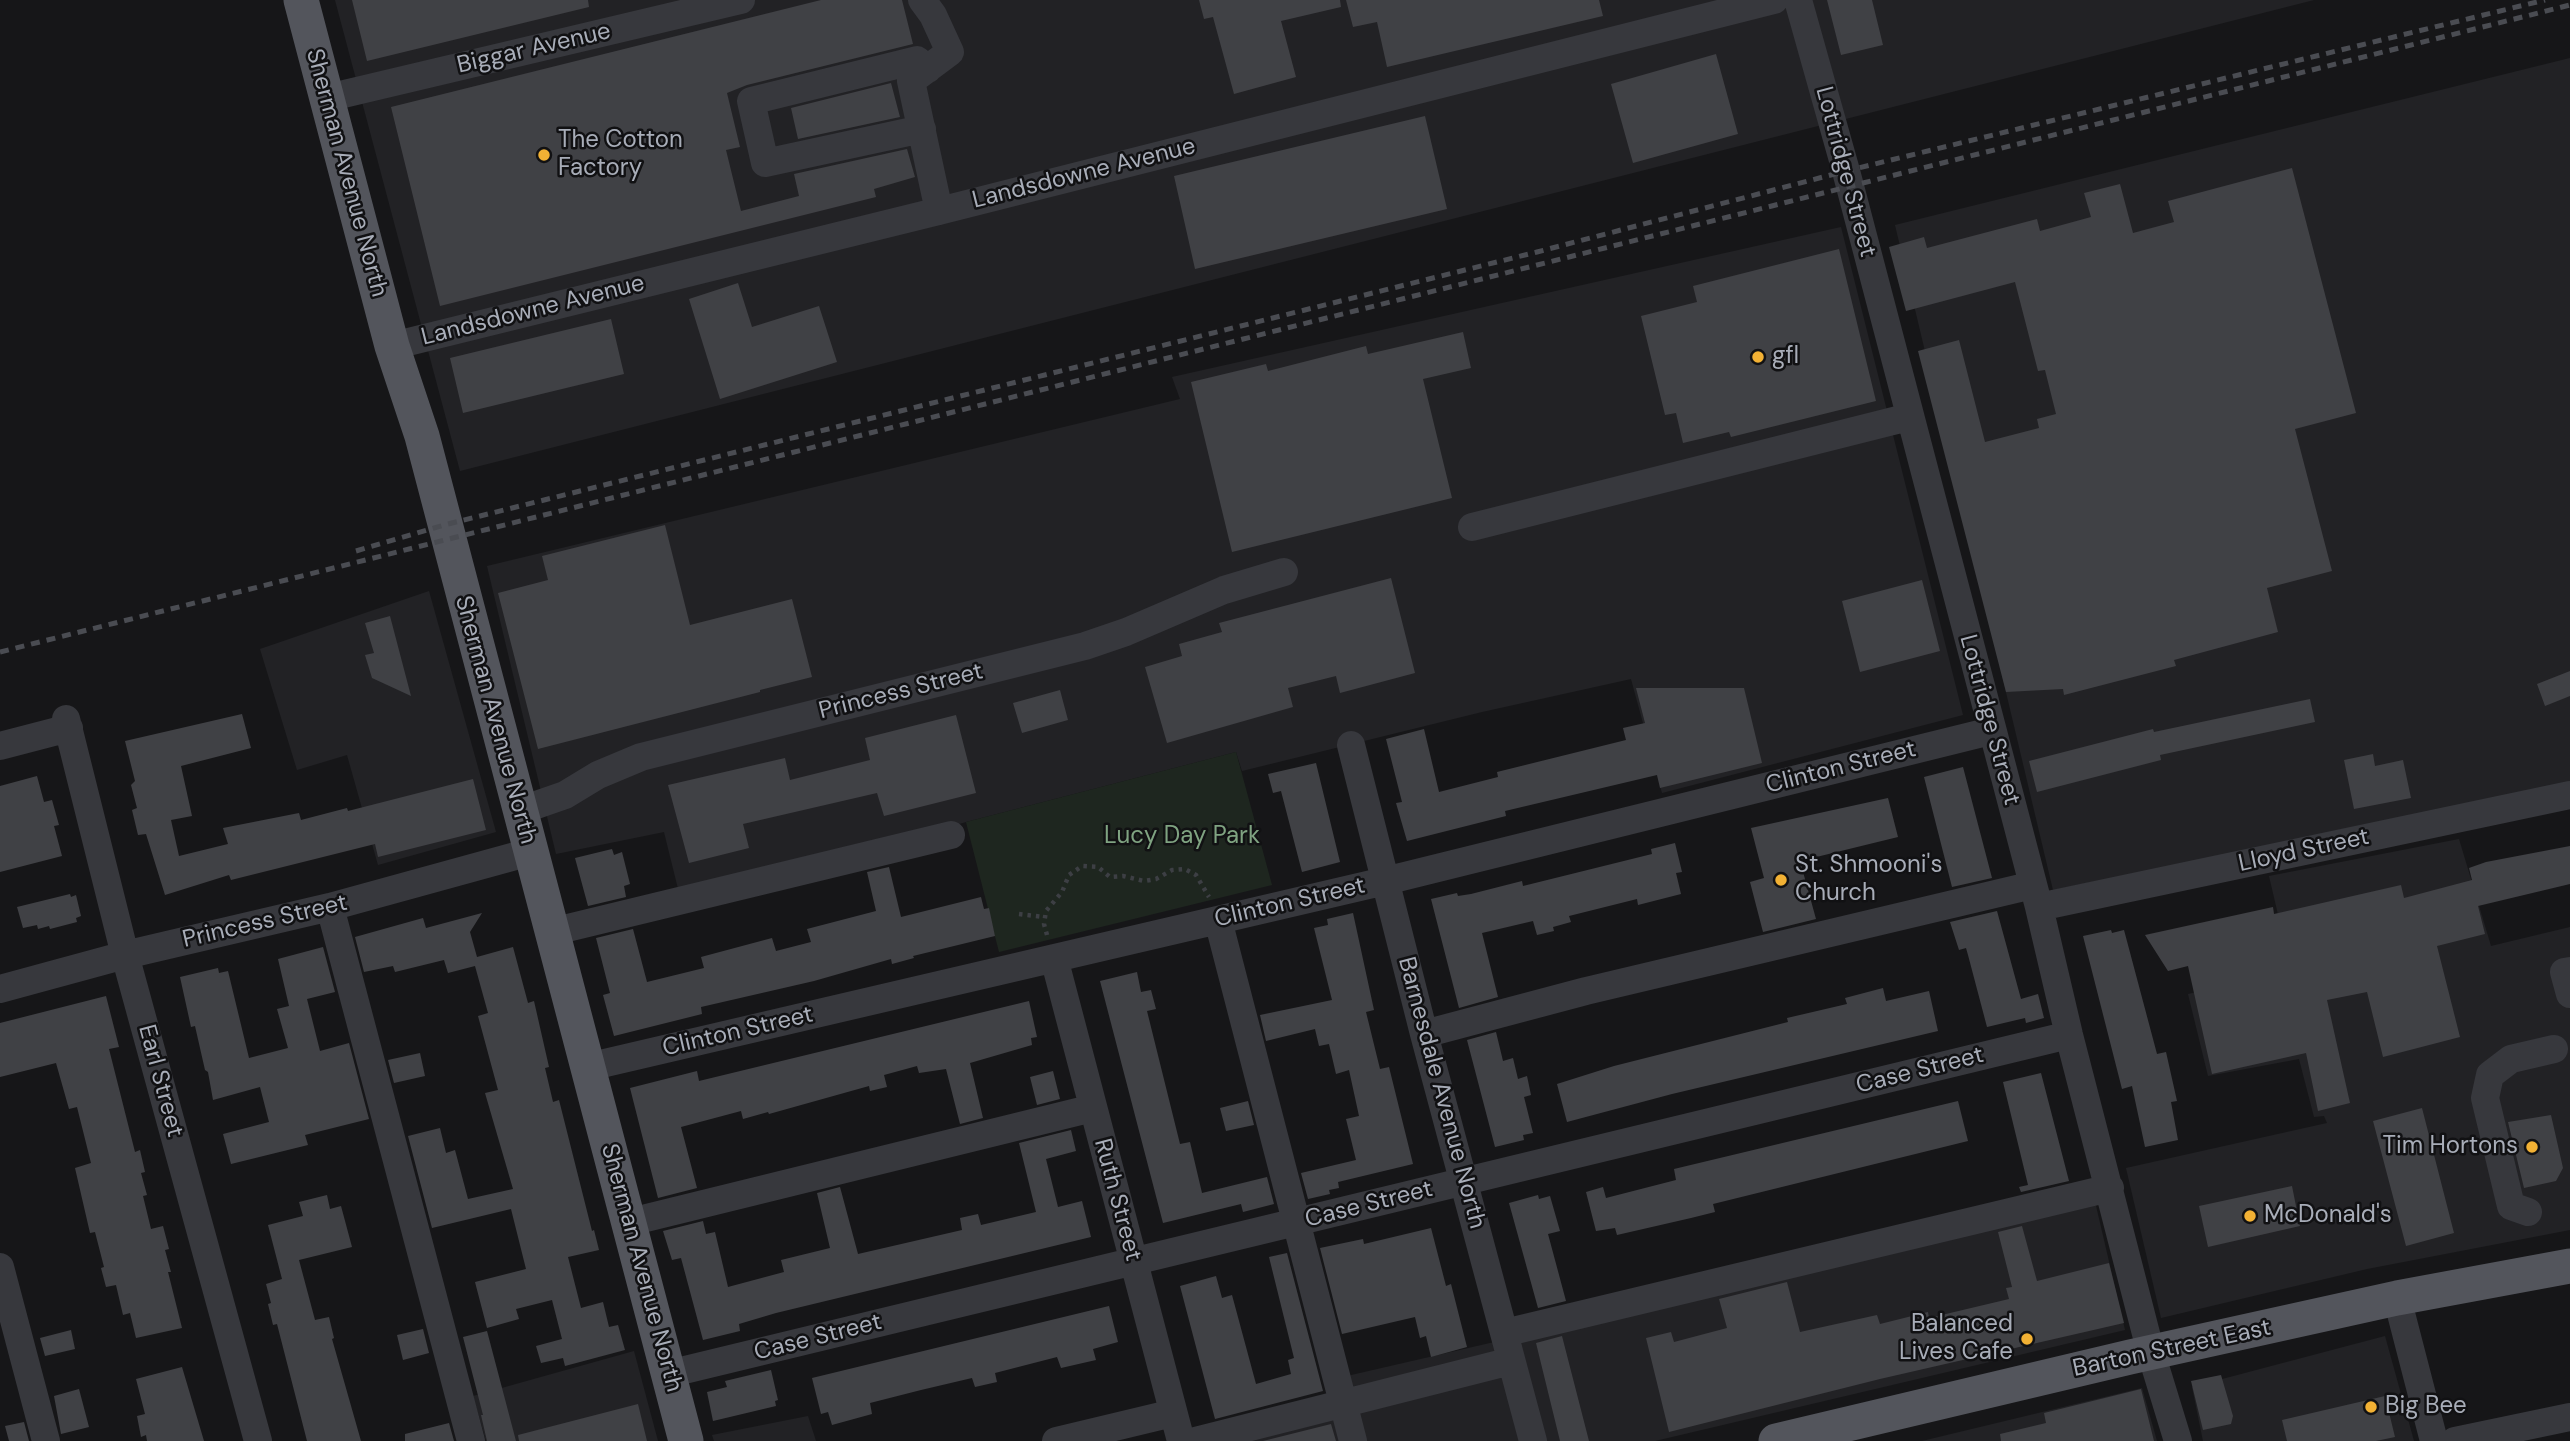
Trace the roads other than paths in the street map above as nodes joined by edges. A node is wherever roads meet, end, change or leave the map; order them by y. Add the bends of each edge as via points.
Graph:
1 (301, 0) edge
2 (741, 0) edge
3 (922, 0) edge
4 (1774, 0) edge
5 (1798, 0) edge
6 (928, 69) junction
7 (327, 98) junction
8 (922, 129) junction
9 (939, 211) junction
10 (392, 346) junction
11 (1909, 417) junction
12 (1472, 527) dead end
13 (1284, 572) dead end
14 (1991, 731) junction
15 (1351, 745) dead end
16 (0, 746) edge
17 (2570, 795) edge
18 (519, 811) junction
19 (951, 835) dead end
20 (530, 852) junction
21 (1385, 881) junction
22 (2036, 896) junction
23 (330, 907) junction
24 (1218, 920) junction
25 (551, 932) junction
26 (125, 955) junction
27 (1054, 958) junction
28 (2570, 971) edge
29 (0, 989) edge
30 (2570, 994) edge
31 (1424, 1034) junction
32 (2069, 1035) junction
33 (2554, 1049) dead end
34 (588, 1067) junction
35 (1093, 1108) junction
36 (1464, 1182) junction
37 (2110, 1188) junction
38 (2528, 1212) dead end
39 (630, 1222) junction
40 (1297, 1223) junction
41 (1134, 1262) junction
42 (0, 1266) edge
43 (2570, 1266) edge
44 (2397, 1298) junction
45 (1504, 1333) junction
46 (2151, 1353) junction
47 (1511, 1361) junction
48 (668, 1374) junction
49 (1344, 1403) junction
50 (1173, 1413) junction
51 (2570, 1417) edge
52 (47, 1441) edge
53 (257, 1441) edge
54 (471, 1441) edge
55 (687, 1441) edge
56 (1056, 1441) edge
57 (1181, 1441) edge
58 (1195, 1441) edge
59 (1353, 1441) edge
60 (1532, 1441) edge
61 (1776, 1441) edge
62 (2178, 1441) edge
63 (2434, 1441) edge
64 (2455, 1441) edge

1 - 7 main road, Sherman Avenue North
2 - 7 street, Biggar Avenue
3 - 6 street via 950,52
4 - 9 street, Landsdowne Avenue
5 - 11 street, Lottridge Street
6 - 8 street via 911,81
6 - 8 street via 917,60 751,101 765,163
7 - 10 main road, Sherman Avenue North
8 - 9 street
9 - 10 street, Landsdowne Avenue
10 - 18 main road, Sherman Avenue North via 422,436
11 - 12 street
11 - 14 street, Lottridge Street
13 - 18 street, Princess Street via 1224,590 1085,646 641,757 565,795
14 - 21 street, Clinton Street
14 - 22 street, Lottridge Street
15 - 21 street, Barnesdale Avenue North
16 - 26 street, Earl Street via 68,723
17 - 22 street, Lloyd Street
18 - 20 main road, Sherman Avenue North
19 - 25 street
20 - 23 street, Princess Street
20 - 25 main road, Sherman Avenue North
21 - 24 street, Clinton Street
21 - 31 street, Barnesdale Avenue North
22 - 31 street, Lloyd Street via 1599,988
22 - 32 street, Lottridge Street
23 - 26 street, Princess Street
23 - 54 street
24 - 27 street, Clinton Street
24 - 40 street
25 - 34 main road, Sherman Avenue North
26 - 29 street, Princess Street
26 - 53 street, Earl Street
27 - 34 street, Clinton Street
27 - 35 street, Ruth Street
28 - 30 street via 2564,972
31 - 36 street, Barnesdale Avenue North
32 - 36 street, Case Street
32 - 37 street, Lottridge Street
33 - 38 street via 2511,1059 2490,1075 2485,1098 2511,1206
34 - 39 main road, Sherman Avenue North
35 - 39 street
35 - 41 street, Ruth Street
36 - 40 street, Case Street
36 - 45 street, Barnesdale Avenue North
37 - 45 street
37 - 46 street, Lottridge Street
39 - 48 main road, Sherman Avenue North
40 - 41 street, Case Street
40 - 49 street
41 - 48 street, Case Street
41 - 50 street, Ruth Street
42 - 52 street
43 - 44 main road, Barton Street East
44 - 46 main road, Barton Street East
44 - 63 street
45 - 47 street, Barnesdale Avenue North
46 - 61 main road, Barton Street East
46 - 62 street, Lottridge Street
47 - 49 street
47 - 60 street, Barnesdale Avenue North
48 - 55 main road, Sherman Avenue North
49 - 58 street
49 - 59 street
50 - 56 street
50 - 57 street, Ruth Street
51 - 64 street

